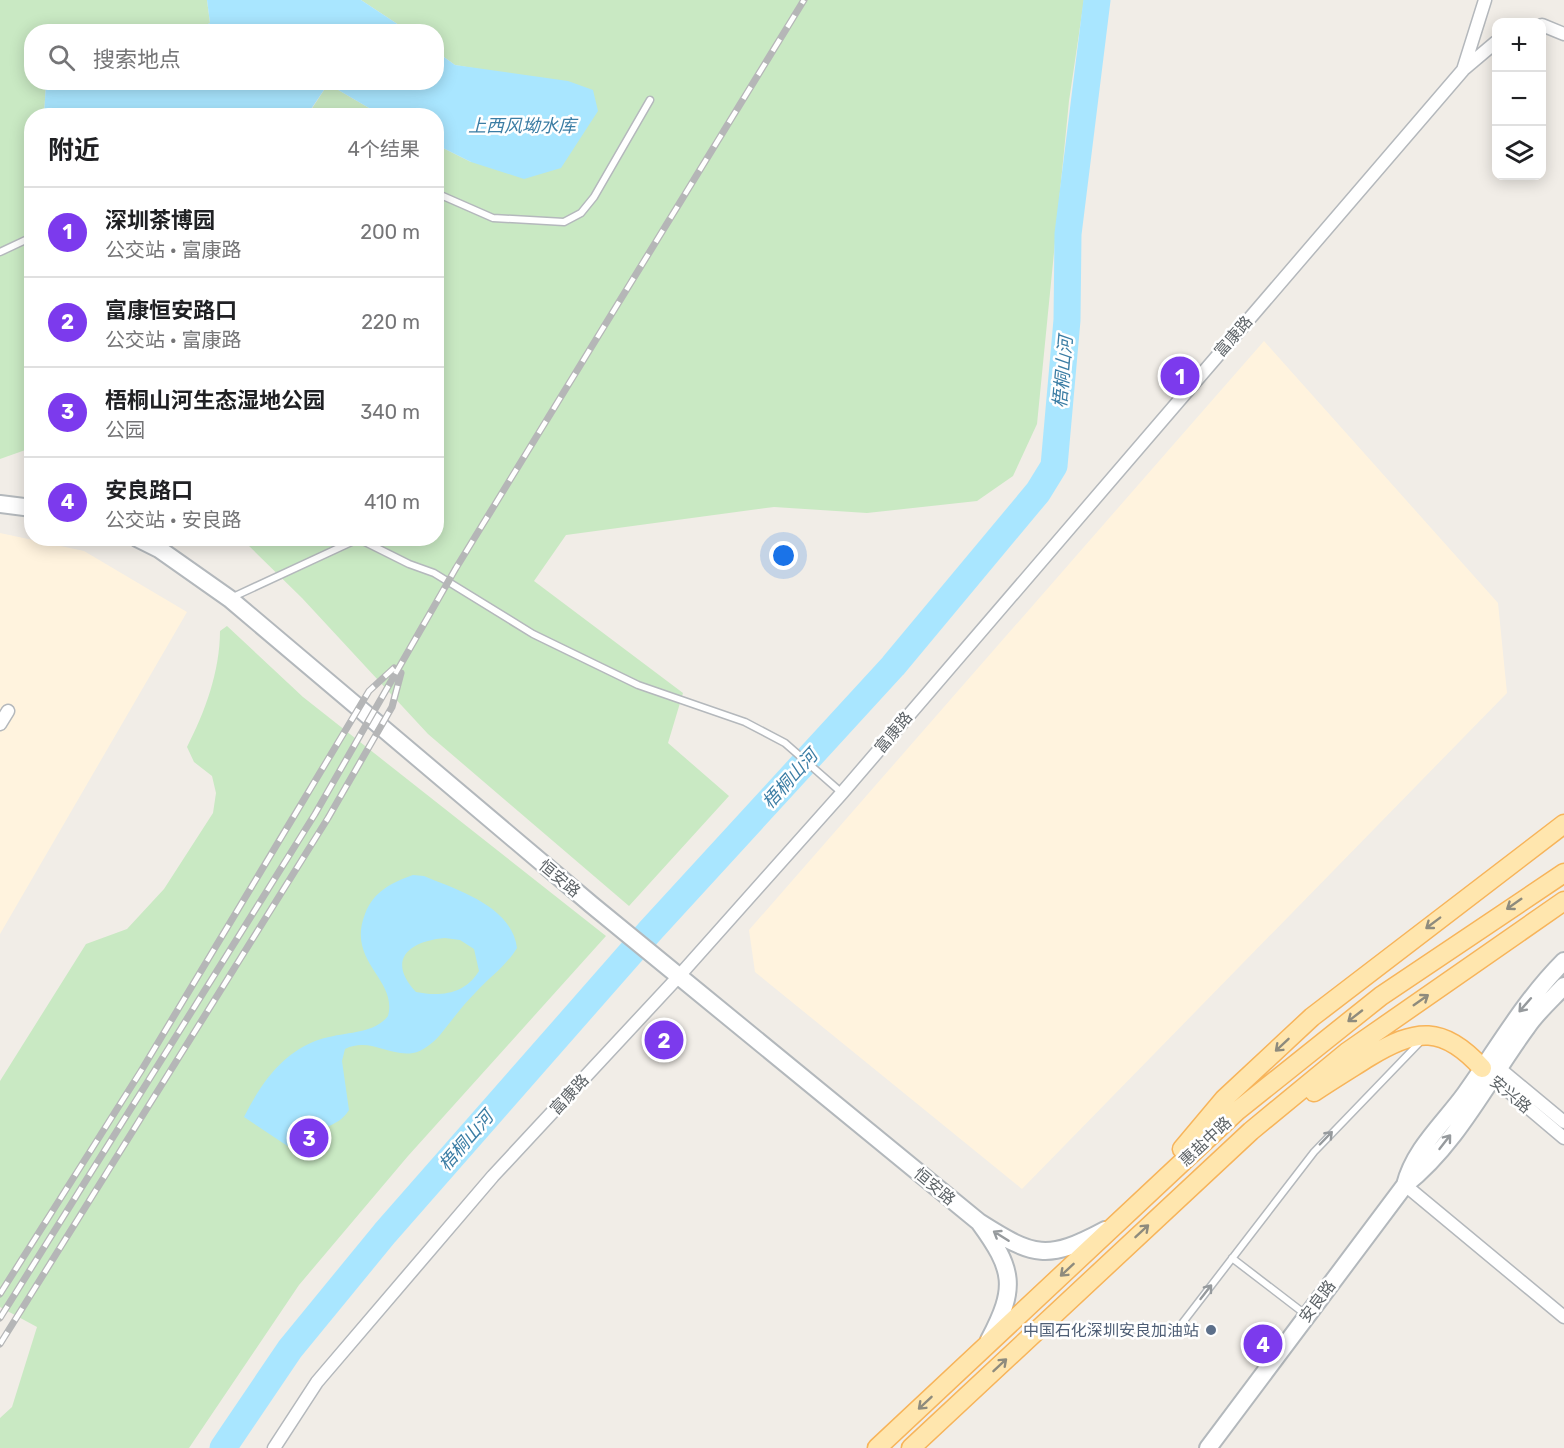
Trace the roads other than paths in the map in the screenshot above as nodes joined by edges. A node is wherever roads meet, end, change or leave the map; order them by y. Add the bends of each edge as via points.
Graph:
1 (1485, 0) edge
2 (1546, 27) edge
3 (1564, 34) edge
4 (1492, 46) edge
5 (1463, 70) junction
6 (651, 100) dead end
7 (444, 197) edge
8 (24, 241) edge
9 (0, 252) edge
10 (0, 504) edge
11 (24, 507) edge
12 (153, 546) edge
13 (342, 546) edge
14 (372, 546) edge
15 (230, 599) junction
16 (8, 711) dead end
17 (0, 724) edge
18 (837, 790) junction
19 (1564, 824) edge
20 (1564, 873) edge
21 (1564, 901) edge
22 (1564, 961) edge
23 (679, 975) junction
24 (1564, 986) edge
25 (1428, 1034) junction
26 (1491, 1072) junction
27 (1564, 1122) edge
28 (1251, 1131) junction
29 (1564, 1138) edge
30 (1405, 1185) junction
31 (1135, 1205) junction
32 (979, 1222) junction
33 (1114, 1226) junction
34 (1232, 1258) junction
35 (1306, 1315) junction
36 (1564, 1317) edge
37 (1040, 1328) junction
38 (985, 1347) junction
39 (274, 1448) edge
40 (877, 1448) edge
41 (911, 1448) edge
42 (1208, 1448) edge

1 - 5 street, 富康路
2 - 3 street
4 - 5 street
5 - 18 street, 富康路
6 - 7 lane via 594,197 581,213 564,222 493,218
8 - 9 lane
10 - 11 street
12 - 15 street, 恒安路
13 - 15 lane
14 - 18 lane via 434,573 543,639 638,684 745,722 792,749
15 - 23 street, 恒安路
16 - 17 street
18 - 23 street, 富康路
19 -> 31 main road via 1312,1017 1224,1099
20 -> 31 main road, 惠盐中路 via 1381,996 1333,1033 1237,1111
28 -> 21 main road, 惠盐中路 via 1347,1052
22 -> 26 street, 安良路 via 1516,1015
23 - 32 street, 恒安路
23 - 39 street, 富康路 via 493,1176 317,1382
24 - 26 street, 安良路
25 - 26 main road via 1450,1041
25 - 28 main road via 1393,1042
34 -> 25 lane via 1314,1152
26 - 27 street, 安兴路
26 - 29 street, 安兴路
26 - 30 street, 安良路 via 1410,1164
37 -> 28 main road, 惠盐中路
30 - 35 street, 安良路
30 - 36 street
31 - 33 main road, 惠盐中路
33 -> 32 street via 1058,1252 1011,1242
32 - 38 street via 998,1249 1008,1284 1004,1312
33 -> 38 main road, 惠盐中路
34 - 35 lane
37 -> 34 lane via 1177,1330
35 - 42 street, 安良路
41 -> 37 main road, 惠盐中路
38 -> 40 main road, 惠盐中路

